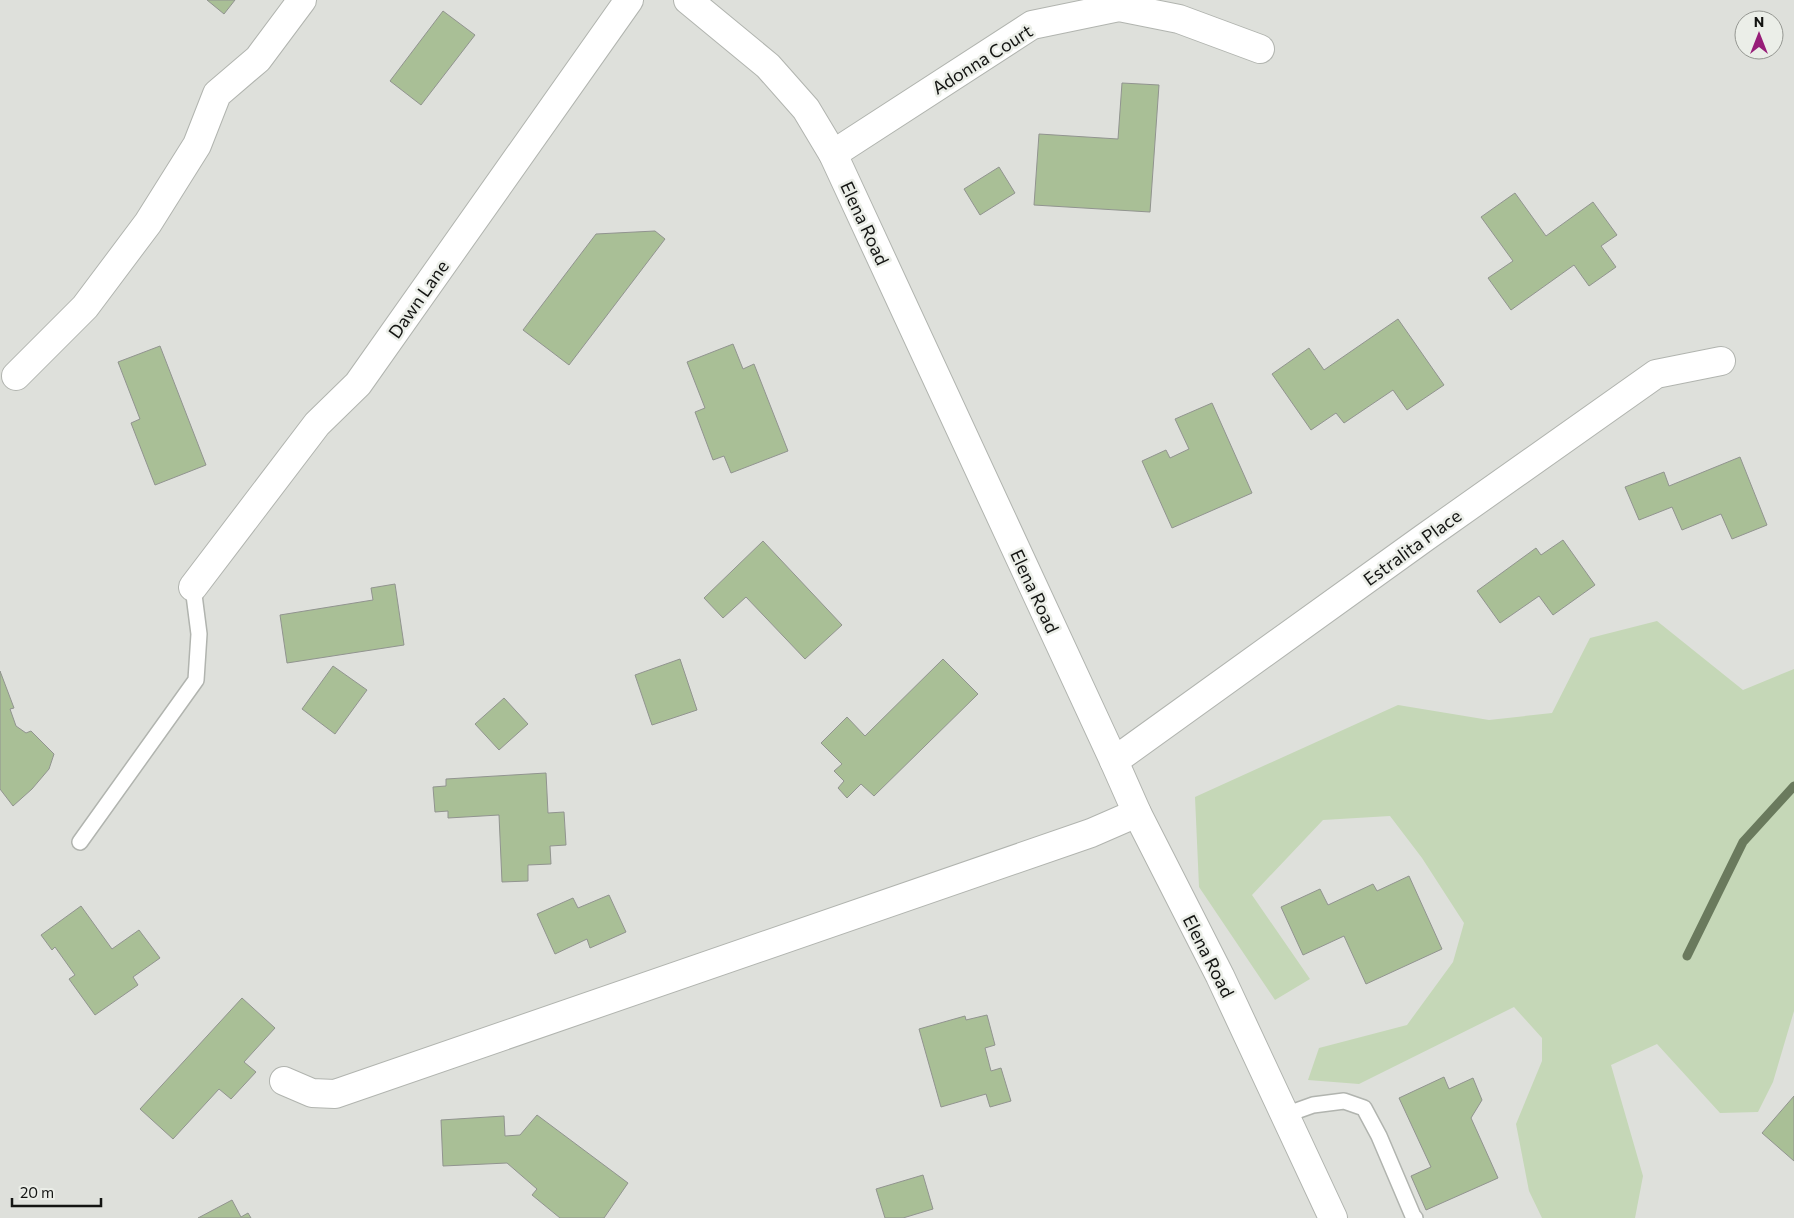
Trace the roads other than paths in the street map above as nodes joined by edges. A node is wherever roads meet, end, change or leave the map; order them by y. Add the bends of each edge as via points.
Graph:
1 (302, 0) edge
2 (629, 0) edge
3 (688, 0) edge
4 (1260, 49) dead end
5 (833, 154) junction
6 (1721, 361) dead end
7 (16, 376) dead end
8 (193, 587) joint
9 (1114, 761) junction
10 (1137, 813) junction
11 (80, 842) dead end
12 (284, 1081) dead end
13 (1285, 1115) junction
14 (1333, 1218) edge
15 (1415, 1218) edge

1 - 7 street via 258,59 217,94 198,145 148,223 85,307
2 - 8 street, Dawn Lane via 358,384 317,424
3 - 5 street, Elena Road via 768,66 806,109
4 - 5 street, Adonna Court via 1179,19 1119,7 1032,25
5 - 9 street, Elena Road
6 - 9 street, Estralita Place via 1656,374
8 - 11 lane via 199,634 196,680
9 - 10 street, Elena Road
10 - 12 street via 1091,833 335,1094 312,1093
10 - 13 street, Elena Road via 1220,976
13 - 14 street, Elena Road
13 - 15 lane via 1314,1105 1344,1102 1364,1108

